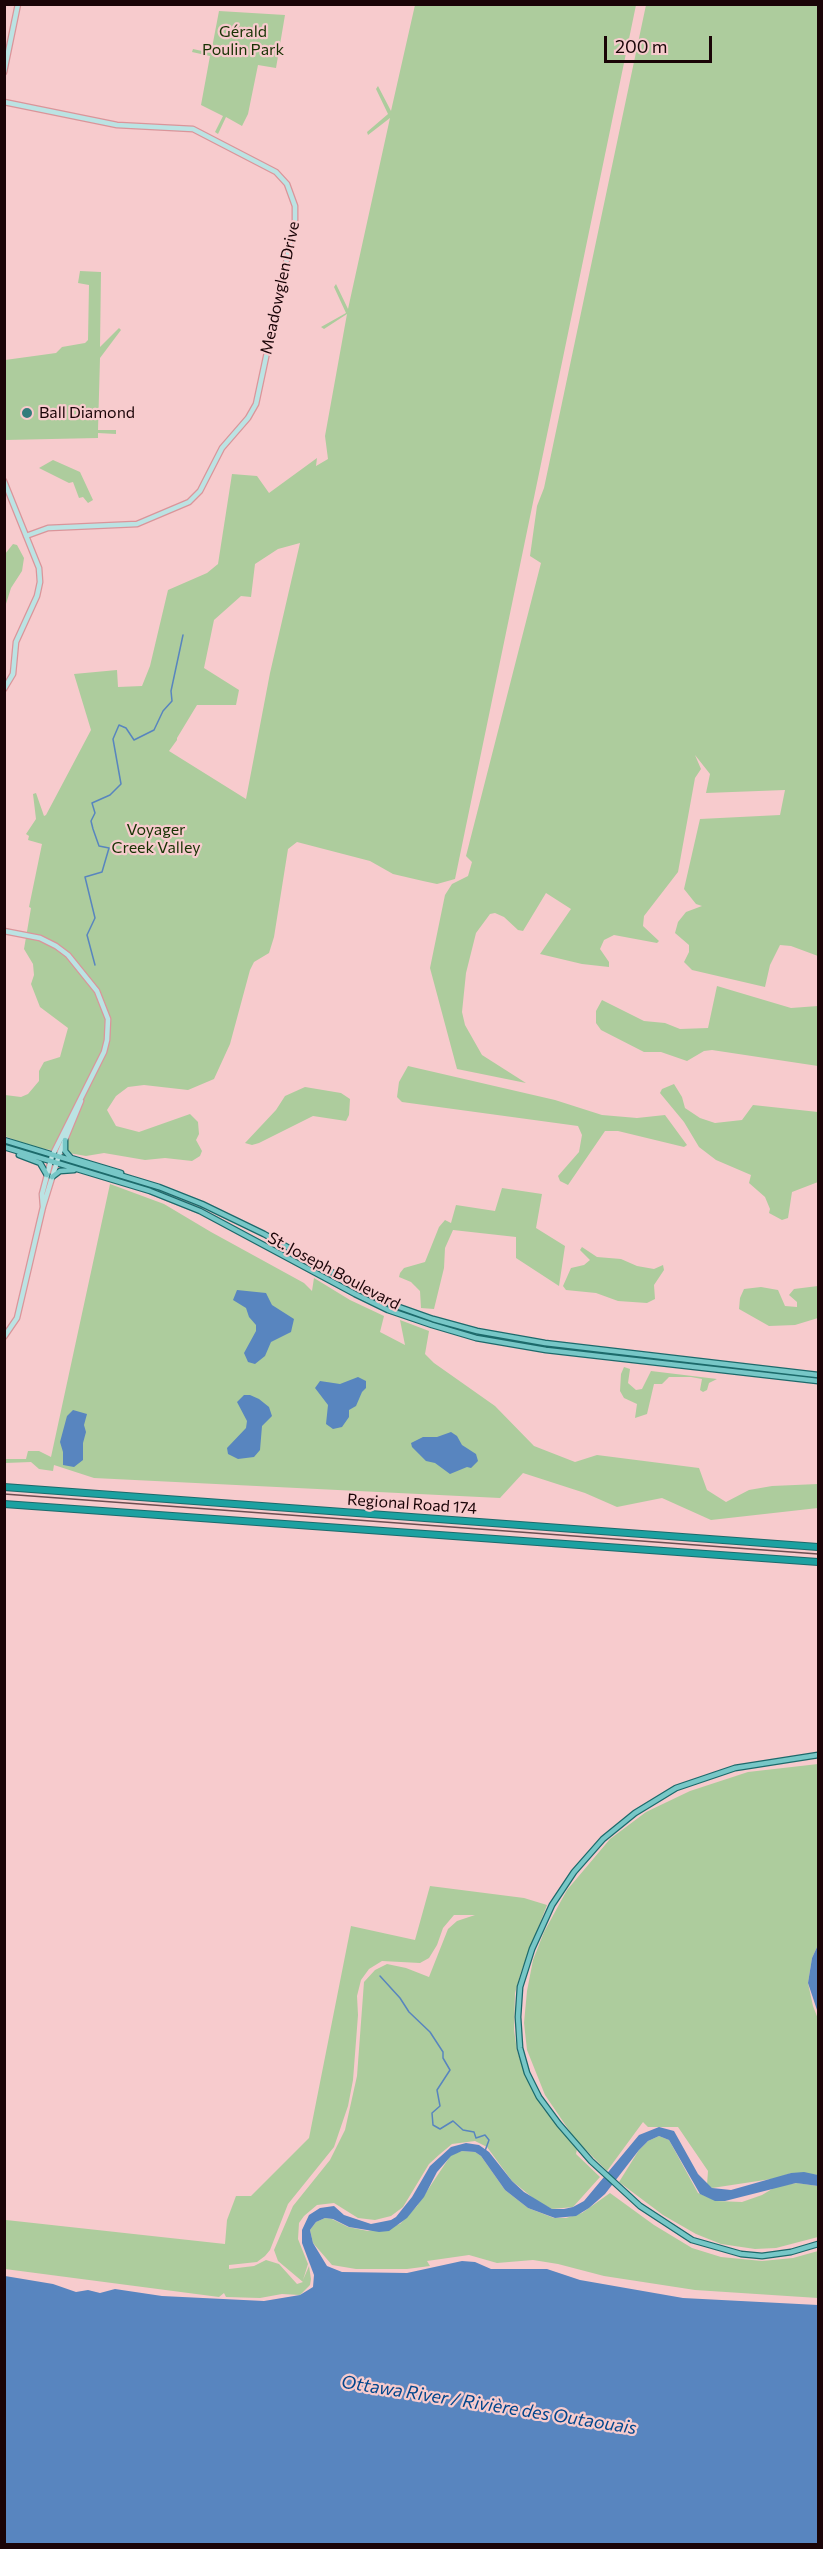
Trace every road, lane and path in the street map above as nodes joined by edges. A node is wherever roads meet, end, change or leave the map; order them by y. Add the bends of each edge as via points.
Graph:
1 (18, 4) edge
2 (4, 72) edge
3 (4, 102) edge
4 (4, 481) edge
5 (26, 536) junction
6 (4, 689) edge
7 (4, 931) edge
8 (87, 1084) junction
9 (4, 1140) edge
10 (64, 1140) junction
11 (4, 1147) edge
12 (12, 1150) junction
13 (54, 1160) junction
14 (80, 1170) junction
15 (49, 1176) junction
16 (159, 1187) junction
17 (504, 1336) junction
18 (4, 1337) edge
19 (503, 1343) junction
20 (594, 1350) junction
21 (594, 1356) junction
22 (763, 1373) junction
23 (819, 1375) edge
24 (819, 1381) edge
25 (4, 1487) edge
26 (4, 1504) edge
27 (819, 1547) edge
28 (819, 1562) edge
29 (819, 1755) edge
30 (819, 2244) edge

1 - 2 street
3 - 5 street, Meadowglen Drive via 117,125 193,129 276,172 287,184 296,206 256,404 222,448 200,491 185,504 137,524 48,528
4 - 5 street
5 - 6 street via 39,568 40,582 16,642 13,674
7 - 8 street via 40,938 62,949 101,998 108,1019 107,1040
8 - 10 street
8 - 13 street
9 - 13 main road, St. Joseph Boulevard
10 - 13 street
10 - 16 main road via 71,1158
11 - 12 main road, St. Joseph Boulevard
12 - 13 main road, St. Joseph Boulevard
12 - 15 main road via 40,1163
13 - 14 main road, St. Joseph Boulevard
13 - 15 street
13 - 16 main road, St. Joseph Boulevard
14 - 15 main road via 62,1170
14 - 19 main road, St. Joseph Boulevard via 200,1211 388,1310
15 - 18 street via 17,1318
16 - 17 main road, St. Joseph Boulevard via 264,1234 386,1302 433,1319
17 - 19 main road
17 - 20 main road, St. Joseph Boulevard
19 - 21 main road, St. Joseph Boulevard
20 - 21 main road
20 - 22 main road, St. Joseph Boulevard
21 - 22 main road, St. Joseph Boulevard
22 - 23 main road, St. Joseph Boulevard
22 - 24 main road, St. Joseph Boulevard
25 - 27 highway, Regional Road 174
26 - 28 highway, Regional Road 174
29 - 30 main road via 735,1768 676,1788 603,1839 552,1905 520,1987 518,2017 520,2048 539,2097 591,2162 640,2206 692,2240 741,2254 762,2256

